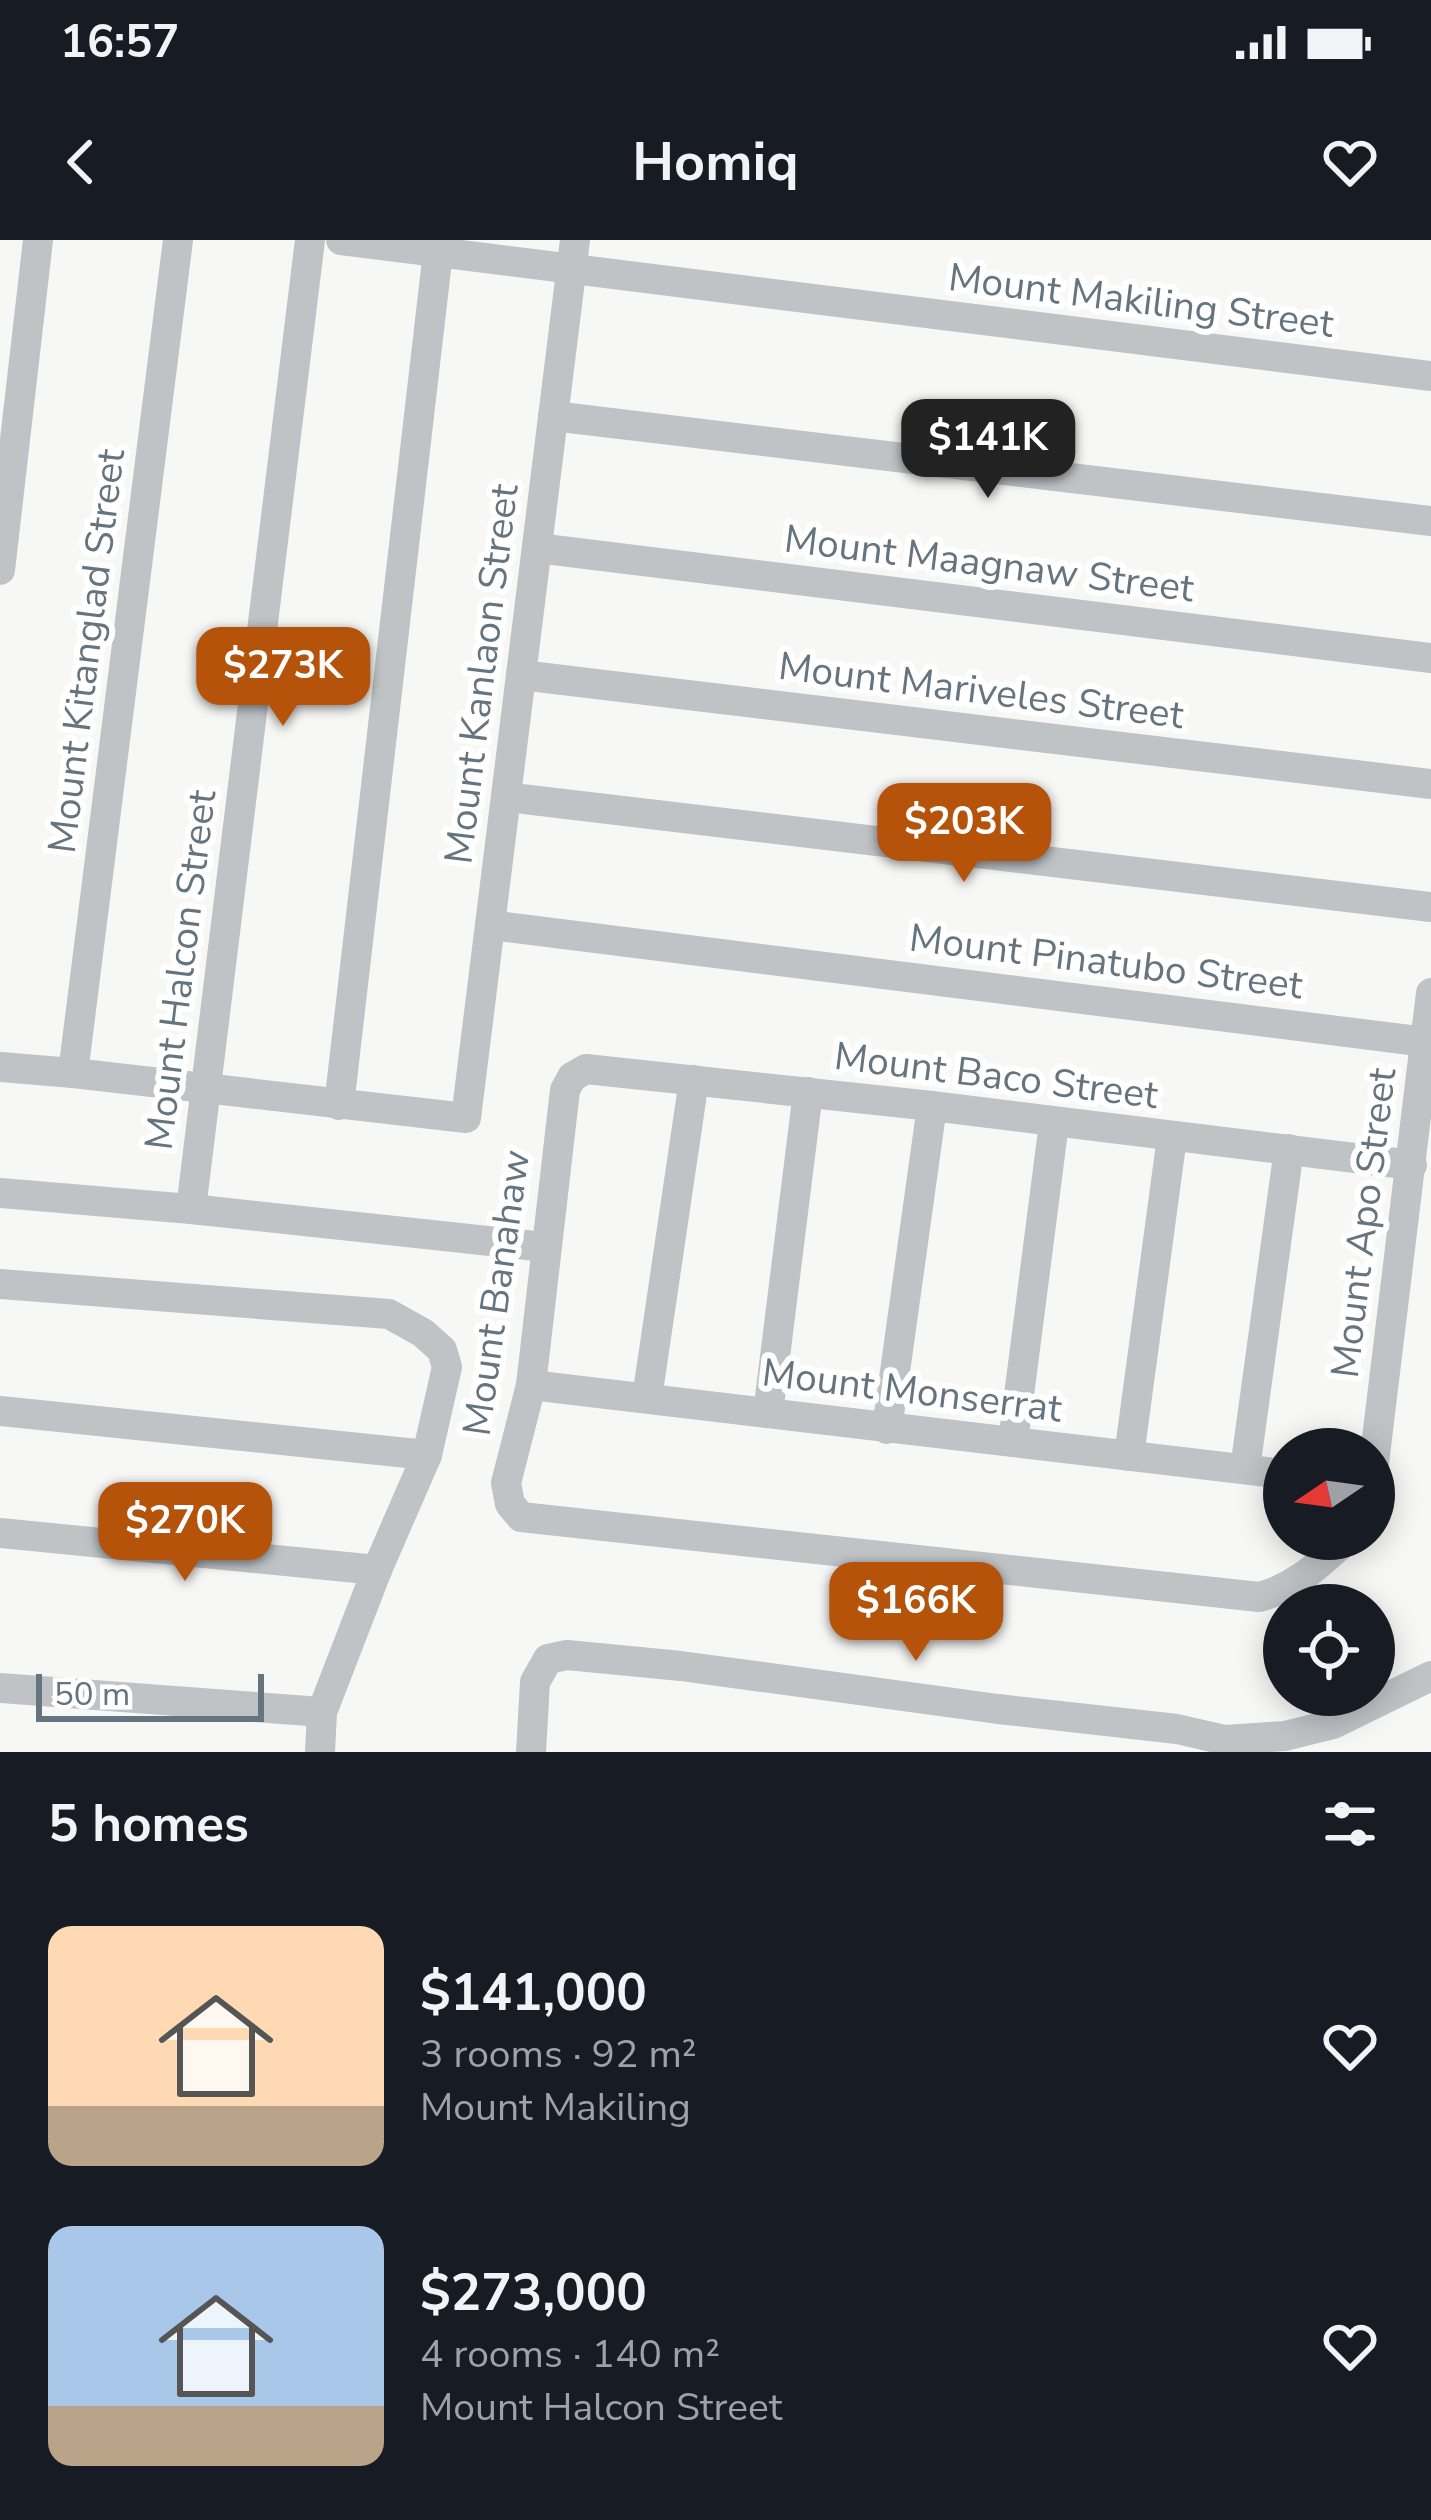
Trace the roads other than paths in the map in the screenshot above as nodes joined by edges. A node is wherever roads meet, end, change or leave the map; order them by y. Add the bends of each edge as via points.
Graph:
1 (38, 240) edge
2 (178, 240) edge
3 (310, 240) edge
4 (341, 240) edge
5 (438, 252) junction
6 (573, 254) edge
7 (1431, 376) edge
8 (553, 416) junction
9 (1431, 521) edge
10 (537, 548) junction
11 (0, 570) edge
12 (1431, 658) edge
13 (521, 675) junction
14 (1431, 784) edge
15 (506, 797) junction
16 (1431, 908) edge
17 (490, 925) junction
18 (1431, 993) edge
19 (1426, 1042) junction
20 (0, 1067) edge
21 (73, 1073) junction
22 (572, 1077) joint
23 (694, 1080) junction
24 (206, 1089) junction
25 (808, 1092) junction
26 (339, 1105) junction
27 (932, 1106) junction
28 (1054, 1123) junction
29 (1172, 1137) junction
30 (1289, 1149) junction
31 (1412, 1165) junction
32 (0, 1193) edge
33 (190, 1209) junction
34 (545, 1247) junction
35 (0, 1284) edge
36 (531, 1385) junction
37 (647, 1398) junction
38 (0, 1411) edge
39 (768, 1413) junction
40 (1378, 1428) edge
41 (887, 1429) junction
42 (1013, 1442) junction
43 (427, 1455) junction
44 (1129, 1456) junction
45 (1245, 1469) junction
46 (1263, 1471) edge
47 (0, 1533) edge
48 (1324, 1560) edge
49 (377, 1570) junction
50 (1431, 1676) edge
51 (0, 1688) edge
52 (322, 1712) junction
53 (1220, 1746) edge
54 (320, 1752) edge
55 (531, 1752) edge

1 - 11 street
2 - 21 street, Mount Kitanglad Street
3 - 24 street, Mount Halcon Street
4 - 5 street, Mount Makiling Street
5 - 6 street, Mount Makiling Street
5 - 26 street
6 - 7 street, Mount Makiling Street
6 - 8 street, Mount Kanlaon Street
8 - 9 street
8 - 10 street, Mount Kanlaon Street
10 - 12 street, Mount Maagnaw Street
10 - 13 street, Mount Kanlaon Street
13 - 14 street, Mount Mariveles Street
13 - 15 street, Mount Kanlaon Street
15 - 16 street
15 - 17 street, Mount Kanlaon Street
17 - 19 street, Mount Pinatubo Street
17 - 26 street, Mount Kanlaon Street via 466,1118
18 - 19 street, Mount Apo Street
19 - 31 street, Mount Apo Street
20 - 21 street
21 - 24 street
22 - 23 street, Mount Baco Street via 586,1069
22 - 34 street, Mount Banahaw
23 - 25 street, Mount Baco Street
23 - 37 street
24 - 26 street
24 - 33 street, Mount Halcon Street
25 - 27 street, Mount Baco Street
25 - 39 street
27 - 28 street, Mount Baco Street
27 - 41 street
28 - 29 street, Mount Baco Street
28 - 42 street
29 - 30 street, Mount Baco Street
29 - 44 street
30 - 31 street, Mount Baco Street
30 - 45 street
31 - 40 street, Mount Apo Street
32 - 33 street
33 - 34 street
34 - 36 street, Mount Banahaw
35 - 43 street via 389,1314 442,1350 447,1367
36 - 37 street, Mount Monserrat
36 - 48 street, Mount Banahaw via 506,1483 521,1517 1259,1597 1302,1580
37 - 39 street, Mount Monserrat
38 - 43 street
39 - 41 street, Mount Monserrat
41 - 42 street, Mount Monserrat
42 - 44 street, Mount Monserrat
43 - 49 street
44 - 45 street, Mount Monserrat
45 - 46 street, Mount Monserrat
47 - 49 street
49 - 52 street
50 - 53 street via 1334,1724
51 - 52 street
52 - 54 street
53 - 55 street via 1177,1729 566,1655 548,1659 535,1682

